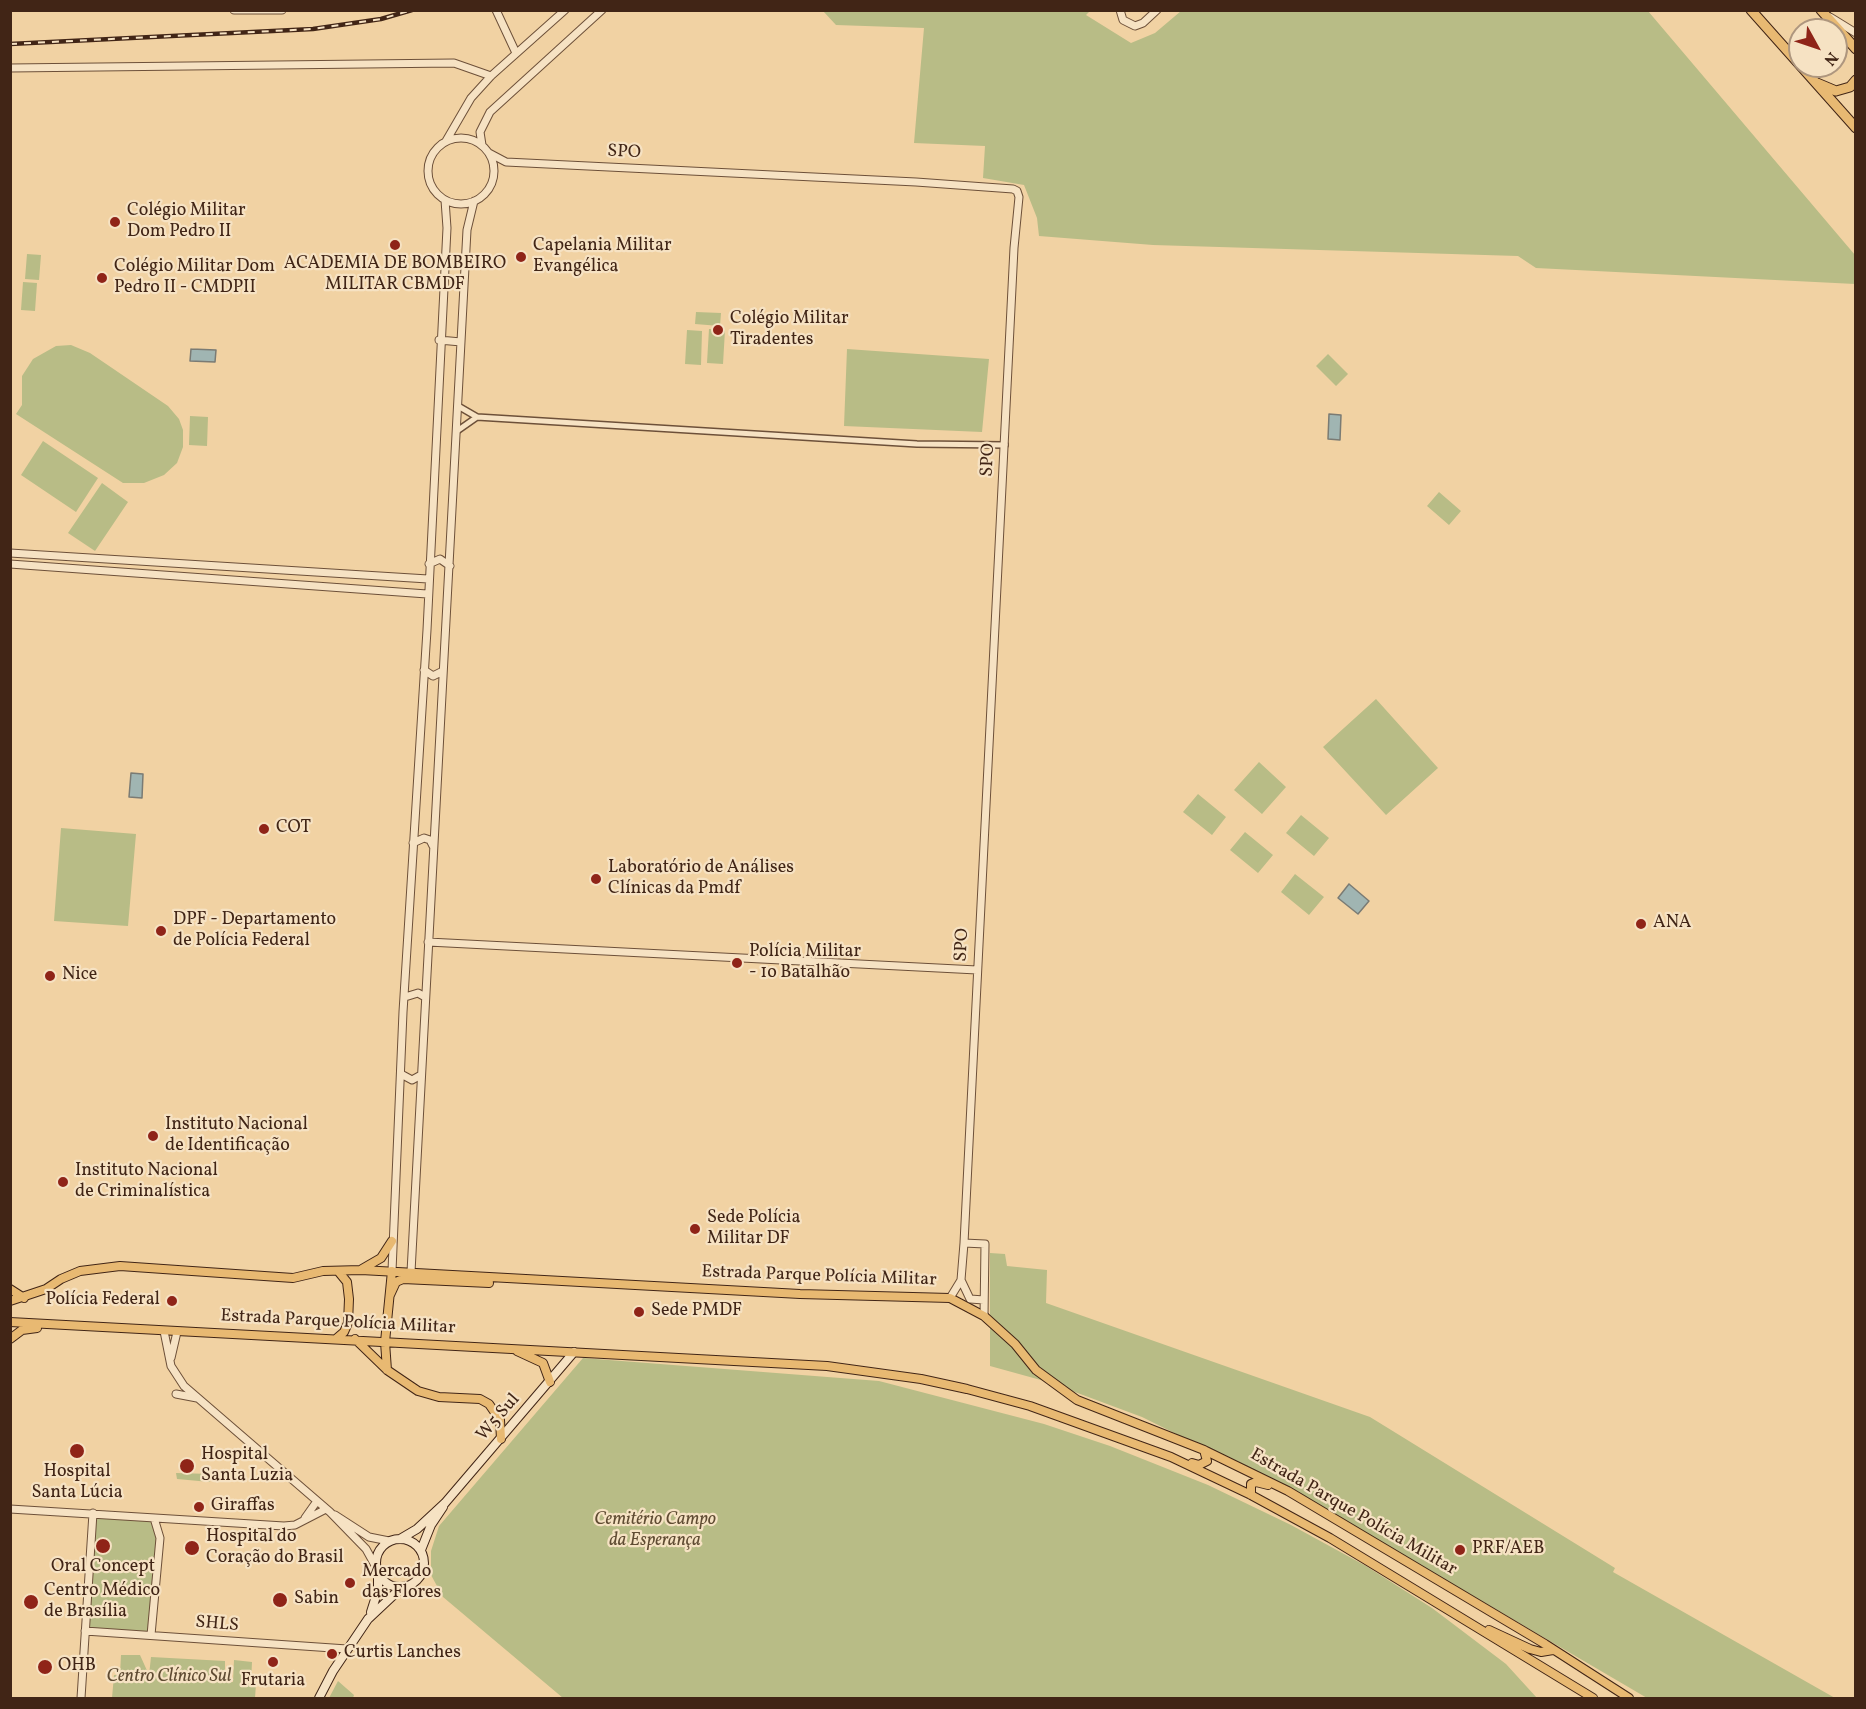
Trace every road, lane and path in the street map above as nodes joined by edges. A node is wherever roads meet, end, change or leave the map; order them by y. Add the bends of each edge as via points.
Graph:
1 (234, 10) edge
2 (282, 10) edge
3 (496, 10) edge
4 (565, 10) edge
5 (1120, 10) edge
6 (1157, 10) edge
7 (1751, 10) edge
8 (601, 11) edge
9 (1822, 11) edge
10 (1856, 33) edge
11 (1853, 48) edge
12 (516, 53) junction
13 (10, 68) edge
14 (491, 76) junction
15 (1812, 80) junction
16 (1856, 80) edge
17 (1856, 113) edge
18 (1856, 121) edge
19 (1856, 128) edge
20 (446, 141) junction
21 (482, 145) junction
22 (489, 153) junction
23 (506, 162) junction
24 (494, 171) junction
25 (445, 200) junction
26 (474, 201) junction
27 (440, 340) junction
28 (460, 342) junction
29 (458, 406) junction
30 (477, 417) junction
31 (457, 431) junction
32 (1005, 445) junction
33 (10, 553) edge
34 (77, 558) junction
35 (10, 564) edge
36 (181, 564) junction
37 (429, 564) junction
38 (450, 566) junction
39 (77, 569) junction
40 (284, 570) junction
41 (366, 575) junction
42 (181, 576) junction
43 (428, 579) junction
44 (283, 582) junction
45 (371, 589) junction
46 (427, 594) junction
47 (424, 670) junction
48 (443, 671) junction
49 (413, 843) junction
50 (433, 846) junction
51 (428, 942) junction
52 (977, 970) junction
53 (405, 997) junction
54 (425, 997) junction
55 (401, 1074) junction
56 (421, 1075) junction
57 (392, 1241) junction
58 (964, 1243) junction
59 (361, 1269) junction
60 (338, 1271) junction
61 (392, 1271) junction
62 (411, 1272) junction
63 (543, 1280) junction
64 (961, 1281) junction
65 (10, 1289) edge
66 (390, 1295) junction
67 (24, 1298) junction
68 (950, 1298) junction
69 (984, 1300) junction
70 (10, 1301) edge
71 (984, 1316) junction
72 (10, 1322) edge
73 (55, 1324) junction
74 (164, 1331) junction
75 (177, 1332) junction
76 (337, 1338) junction
77 (10, 1339) edge
78 (355, 1339) junction
79 (385, 1342) junction
80 (514, 1349) junction
81 (574, 1353) junction
82 (171, 1360) junction
83 (387, 1370) junction
84 (550, 1382) junction
85 (176, 1394) dead end
86 (198, 1398) junction
87 (501, 1439) junction
88 (1204, 1450) junction
89 (1171, 1457) junction
90 (1288, 1491) junction
91 (1251, 1495) junction
92 (317, 1501) junction
93 (445, 1503) junction
94 (10, 1509) edge
95 (328, 1511) junction
96 (93, 1513) junction
97 (154, 1518) junction
98 (304, 1520) junction
99 (400, 1539) junction
100 (389, 1541) junction
101 (421, 1550) junction
102 (377, 1570) junction
103 (401, 1588) junction
104 (1456, 1615) junction
105 (368, 1619) junction
106 (85, 1631) junction
107 (151, 1635) junction
108 (347, 1648) junction
109 (1553, 1650) junction
110 (81, 1698) edge
111 (319, 1698) edge
112 (1593, 1698) edge
113 (1629, 1698) edge

1 - 2 street
3 - 12 street
4 - 12 street
5 - 6 street via 1123,20 1135,26
7 - 15 highway
8 - 21 street via 490,112 480,132
9 - 10 street
9 - 11 highway
12 - 14 street
13 - 14 street via 454,63
14 - 20 street via 471,98
15 - 16 highway via 1836,91 1850,87
15 - 19 highway
17 - 18 highway
20 - 21 street via 464,138
20 - 25 street via 433,154 428,171 432,188
21 - 22 street
22 - 23 street, SPO
22 - 24 street
23 - 24 street
23 - 32 street, SPO via 1013,189 1019,197
24 - 26 street via 489,189
25 - 26 street via 464,204
25 - 27 street
26 - 28 street via 467,230
27 - 28 street
27 - 37 street
28 - 29 street
29 - 30 street
29 - 31 street
30 - 31 street
30 - 32 street via 905,443
31 - 38 street
32 - 52 street, SPO
33 - 34 street
34 - 36 street
34 - 39 street
35 - 39 street
36 - 40 street
36 - 42 street
37 - 38 street via 440,559
37 - 43 street
38 - 48 street
39 - 42 street
40 - 41 street
40 - 44 street
41 - 43 street
41 - 45 street
42 - 44 street
43 - 46 street
44 - 45 street
45 - 46 street
46 - 47 street
47 - 48 street via 433,676
47 - 49 street
48 - 50 street
49 - 50 street via 424,838
49 - 53 street
50 - 51 street
51 - 52 street
51 - 54 street
52 - 58 street, SPO
53 - 54 street via 418,993
53 - 55 street
54 - 56 street
55 - 56 street via 412,1080
55 - 57 street
56 - 62 street
57 - 59 main road via 381,1257
57 - 61 street
58 - 64 street, SPO
58 - 69 street via 985,1244
59 - 60 main road, Estrada Parque Polícia Militar
59 - 61 main road, Estrada Parque Polícia Militar
60 - 67 main road, Estrada Parque Polícia Militar via 293,1278 120,1266 91,1268
60 - 76 main road via 347,1282 349,1314 346,1328
61 - 62 main road, Estrada Parque Polícia Militar
61 - 66 main road
62 - 63 main road, Estrada Parque Polícia Militar
63 - 66 main road via 403,1280 396,1282
63 - 68 main road, Estrada Parque Polícia Militar
64 - 68 street, SPO
64 - 69 street via 970,1299
65 - 67 main road
66 - 79 main road
67 - 70 main road, Estrada Parque Polícia Militar
68 - 71 main road, Estrada Parque Polícia Militar
69 - 71 street
71 - 88 main road, Estrada Parque Polícia Militar via 1036,1370 1069,1395
72 - 73 main road, Estrada Parque Polícia Militar
73 - 74 main road, Estrada Parque Polícia Militar
73 - 77 main road via 22,1330
74 - 75 main road, Estrada Parque Polícia Militar
74 - 82 street
75 - 76 main road, Estrada Parque Polícia Militar
75 - 82 street
76 - 78 main road, Estrada Parque Polícia Militar
78 - 79 main road, Estrada Parque Polícia Militar
78 - 83 main road
79 - 80 main road, Estrada Parque Polícia Militar
79 - 83 main road
80 - 81 main road, Estrada Parque Polícia Militar
80 - 84 main road via 543,1363
81 - 84 main road, W5 Sul
81 - 89 main road, Estrada Parque Polícia Militar via 825,1366 921,1379 1011,1400
82 - 86 street via 178,1378
83 - 87 main road via 418,1391 439,1397 480,1399 489,1404 500,1420
84 - 87 main road, W5 Sul
85 - 86 street
86 - 92 street
87 - 93 main road, W5 Sul
88 - 89 main road via 1208,1458 1204,1464
88 - 90 main road, Estrada Parque Polícia Militar
89 - 91 main road, Estrada Parque Polícia Militar
90 - 91 main road via 1256,1482 1250,1486
90 - 109 main road, Estrada Parque Polícia Militar
91 - 104 main road, Estrada Parque Polícia Militar
92 - 95 street
92 - 98 street
93 - 99 main road, W5 Sul
93 - 101 main road, W5 Sul via 430,1525
94 - 96 street
95 - 98 street
95 - 100 street via 369,1537
95 - 102 street via 366,1549
96 - 97 street
96 - 106 street
97 - 98 street via 284,1526
97 - 107 street via 159,1538
99 - 100 main road
99 - 101 main road
100 - 102 main road via 378,1552
101 - 103 main road via 421,1575
102 - 103 main road via 387,1584
102 - 105 main road via 376,1597
103 - 105 main road
104 - 109 main road via 1541,1652
104 - 112 main road, Estrada Parque Polícia Militar
105 - 108 main road
106 - 107 street, SHLS
106 - 110 street
107 - 108 street, SHLS
108 - 111 main road
109 - 113 main road, Estrada Parque Polícia Militar

